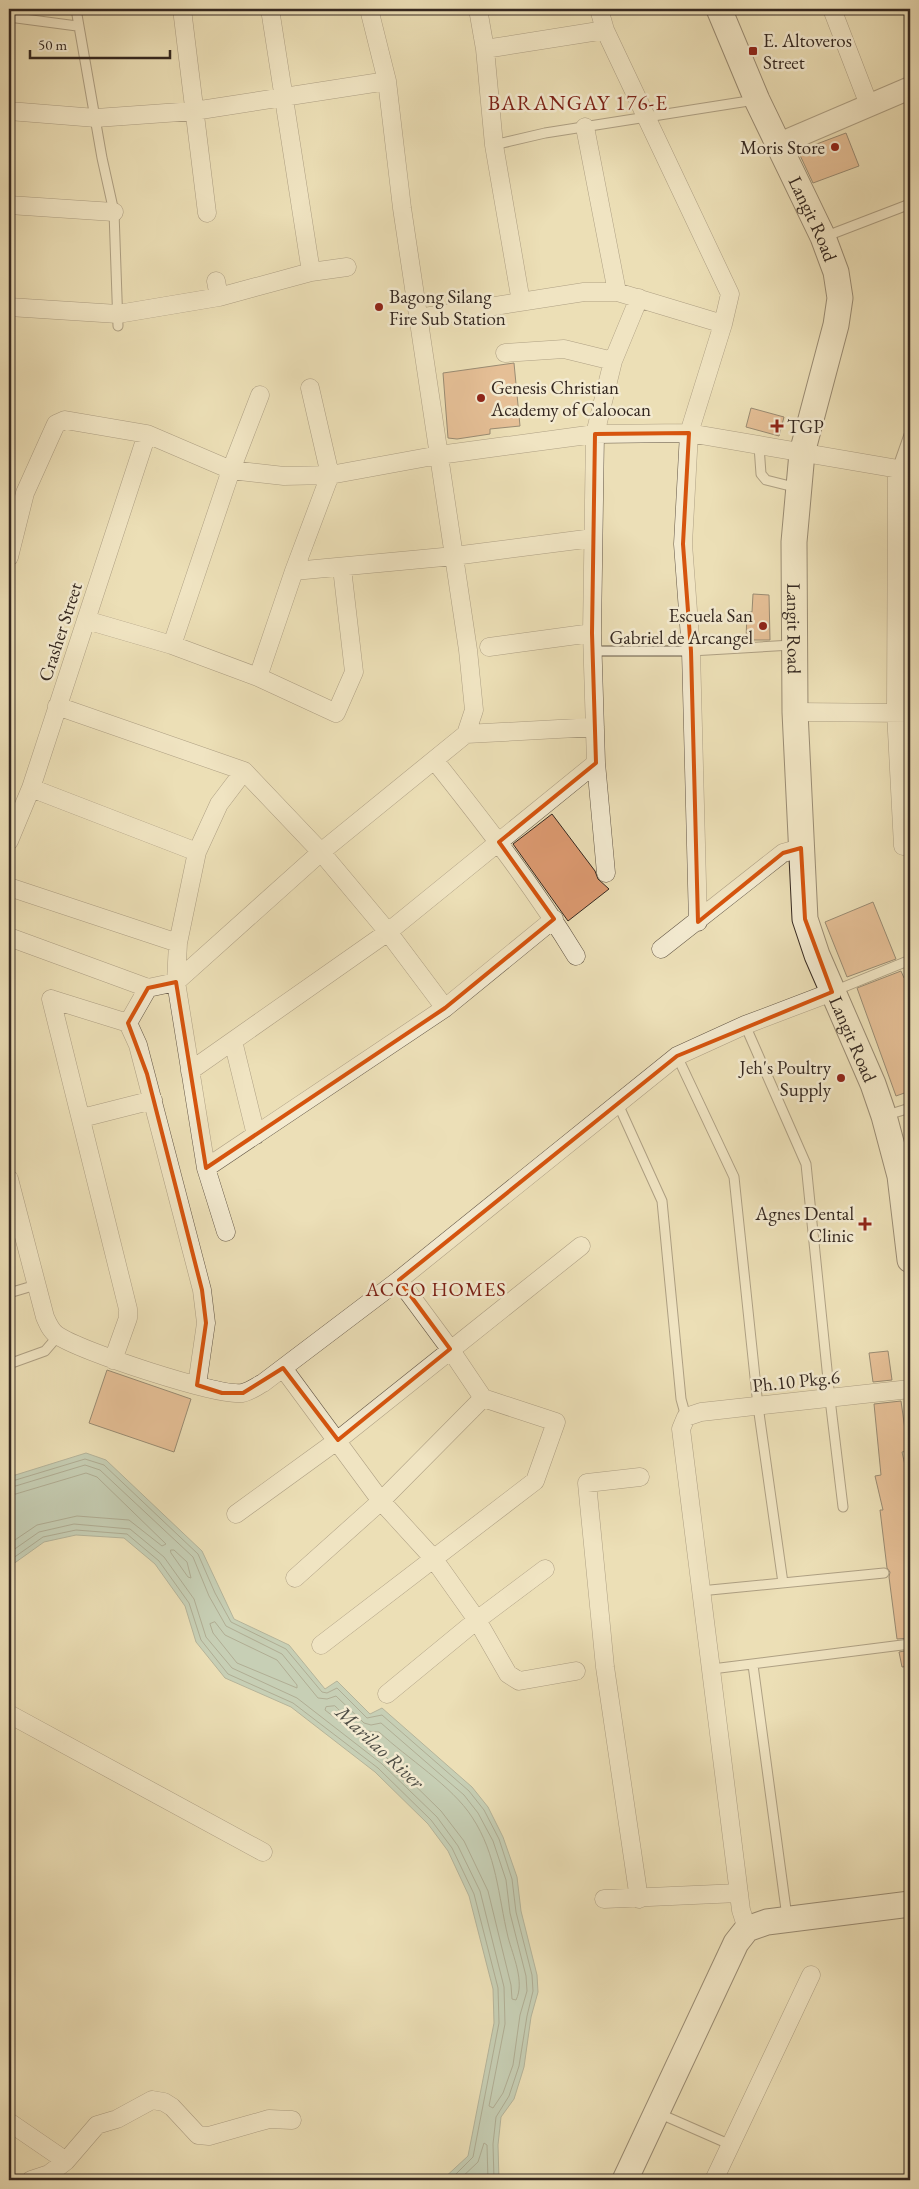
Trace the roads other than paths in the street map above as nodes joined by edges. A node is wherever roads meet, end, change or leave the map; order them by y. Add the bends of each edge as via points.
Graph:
1 (76, 9) edge
2 (182, 9) edge
3 (270, 9) edge
4 (368, 9) edge
5 (478, 9) edge
6 (599, 9) edge
7 (719, 9) edge
8 (835, 10) edge
9 (9, 17) edge
10 (77, 26) junction
11 (605, 30) junction
12 (485, 48) junction
13 (387, 81) junction
14 (910, 88) edge
15 (283, 96) junction
16 (757, 100) junction
17 (869, 105) junction
18 (9, 111) edge
19 (194, 112) junction
20 (646, 117) junction
21 (96, 118) junction
22 (585, 127) junction
23 (779, 144) junction
24 (494, 146) junction
25 (910, 204) edge
26 (9, 205) edge
27 (114, 212) junction
28 (208, 214) dead end
29 (823, 237) junction
30 (347, 268) dead end
31 (310, 272) junction
32 (617, 292) junction
33 (639, 298) junction
34 (521, 302) junction
35 (9, 307) edge
36 (418, 318) junction
37 (118, 320) junction
38 (723, 324) junction
39 (505, 353) dead end
40 (613, 361) junction
41 (310, 388) dead end
42 (260, 395) dead end
43 (910, 432) edge
44 (148, 434) junction
45 (595, 434) junction
46 (689, 434) junction
47 (760, 446) junction
48 (802, 453) junction
49 (438, 455) junction
50 (231, 470) junction
51 (903, 470) edge
52 (330, 475) junction
53 (798, 488) junction
54 (594, 538) junction
55 (454, 556) junction
56 (9, 557) edge
57 (342, 568) junction
58 (294, 571) junction
59 (86, 620) junction
60 (592, 642) junction
61 (172, 645) junction
62 (794, 645) junction
63 (489, 647) dead end
64 (691, 651) junction
65 (258, 677) junction
66 (57, 706) junction
67 (795, 712) junction
68 (903, 712) edge
69 (595, 727) junction
70 (466, 734) junction
71 (435, 761) junction
72 (596, 763) junction
73 (244, 771) junction
74 (31, 788) junction
75 (9, 841) edge
76 (499, 842) junction
77 (903, 846) dead end
78 (801, 848) junction
79 (197, 852) junction
80 (321, 852) junction
81 (606, 873) dead end
82 (9, 887) edge
83 (554, 919) junction
84 (698, 922) junction
85 (388, 932) junction
86 (9, 937) edge
87 (178, 943) junction
88 (662, 949) dead end
89 (576, 956) dead end
90 (910, 960) edge
91 (176, 982) junction
92 (148, 988) junction
93 (832, 992) junction
94 (445, 1008) junction
95 (128, 1023) junction
96 (745, 1025) junction
97 (233, 1041) junction
98 (677, 1056) junction
99 (190, 1071) junction
100 (153, 1100) junction
101 (618, 1104) junction
102 (910, 1108) edge
103 (884, 1116) junction
104 (82, 1118) junction
105 (256, 1135) junction
106 (206, 1168) junction
107 (9, 1178) edge
108 (226, 1232) dead end
109 (581, 1246) dead end
110 (910, 1260) edge
111 (399, 1280) junction
112 (36, 1285) junction
113 (9, 1293) edge
114 (58, 1336) junction
115 (450, 1349) junction
116 (113, 1360) junction
117 (9, 1364) edge
118 (283, 1368) junction
119 (197, 1385) junction
120 (910, 1389) edge
121 (483, 1398) junction
122 (830, 1399) junction
123 (758, 1406) junction
124 (686, 1417) junction
125 (338, 1440) junction
126 (640, 1477) dead end
127 (381, 1502) junction
128 (843, 1507) dead end
129 (236, 1514) dead end
130 (433, 1558) junction
131 (545, 1569) dead end
132 (884, 1573) dead end
133 (295, 1578) dead end
134 (783, 1583) junction
135 (700, 1591) junction
136 (477, 1620) junction
137 (910, 1644) edge
138 (321, 1645) dead end
139 (753, 1665) junction
140 (712, 1669) junction
141 (576, 1671) dead end
142 (388, 1694) dead end
143 (9, 1714) edge
144 (263, 1852) dead end
145 (739, 1893) junction
146 (604, 1899) dead end
147 (639, 1899) junction
148 (910, 1904) edge
149 (788, 1920) junction
150 (747, 1929) junction
151 (811, 1974) dead end
152 (656, 2112) junction
153 (292, 2120) dead end
154 (9, 2122) edge
155 (731, 2145) junction
156 (66, 2161) junction
157 (31, 2180) edge
158 (625, 2180) edge
159 (714, 2180) edge

1 - 10 lane
2 - 19 street
3 - 15 street
4 - 13 street
5 - 12 street
6 - 11 street
7 - 16 main road, Langit Road
8 - 17 street
9 - 10 lane
10 - 21 lane
11 - 12 street
11 - 20 street
12 - 24 street
13 - 15 street
13 - 36 street
14 - 17 street
15 - 19 street
15 - 31 street
16 - 20 lane
16 - 23 main road, Langit Road
17 - 23 street
18 - 21 street
19 - 21 street
19 - 28 street
20 - 22 lane
20 - 38 street via 730,294
21 - 27 lane
22 - 24 lane
22 - 32 street
23 - 29 main road, Langit Road
24 - 34 street
25 - 29 lane
26 - 27 street
27 - 37 lane
29 - 48 main road, Langit Road via 836,272 840,298 836,325
30 - 31 street
31 - 37 street via 218,289
32 - 33 street
32 - 34 street via 584,292
33 - 38 street
33 - 40 street
34 - 36 street
35 - 37 street
36 - 49 street
38 - 46 street
39 - 40 street via 564,349
40 - 45 street
41 - 52 street
42 - 50 street
43 - 51 lane
44 - 50 street
44 - 56 street via 76,420 56,424 25,492
44 - 59 street, Crasher Street
45 - 46 street
45 - 49 street
45 - 54 street
46 - 47 street
46 - 64 street via 682,544
47 - 48 street
47 - 53 lane via 759,467 766,480
48 - 51 street
48 - 53 main road, Langit Road
49 - 52 street
49 - 55 street
50 - 52 street via 284,476
50 - 61 street
51 - 68 street
52 - 58 street
53 - 62 main road, Langit Road via 794,542
54 - 55 street
54 - 60 street
55 - 57 street
55 - 70 street via 474,710
57 - 58 street
57 - 65 street via 354,672 336,713
58 - 65 street
59 - 61 street
59 - 66 street, Crasher Street
60 - 63 street
60 - 64 lane
60 - 69 street
61 - 65 street
62 - 64 lane
62 - 67 main road, Langit Road
64 - 84 street
66 - 73 street
66 - 74 street, Crasher Street
67 - 68 street
67 - 78 main road, Langit Road
68 - 77 street
69 - 70 street
69 - 72 street
70 - 71 street
71 - 76 street
71 - 80 street
72 - 76 street
72 - 81 street
73 - 79 street via 219,804
73 - 80 street
74 - 75 street, Crasher Street
74 - 79 street
76 - 83 street
76 - 85 street
78 - 84 street via 783,853
78 - 93 main road, Langit Road via 805,919
79 - 87 street
80 - 85 street
80 - 91 street
82 - 87 street
83 - 89 street
83 - 94 street
84 - 88 street
85 - 94 street
85 - 97 street
86 - 92 street
87 - 91 street
90 - 93 lane
91 - 92 street
91 - 99 street
92 - 95 street
93 - 96 street
93 - 103 main road, Langit Road
94 - 105 street
95 - 100 street via 138,1045
95 - 104 street via 50,1000
96 - 98 street
96 - 122 lane via 806,1164
97 - 99 street
97 - 105 street
98 - 101 street
98 - 123 lane via 734,1177
99 - 106 street
100 - 104 street
100 - 119 street via 202,1290 206,1323
101 - 111 street
101 - 124 lane via 662,1200 681,1399
102 - 103 lane
103 - 110 main road, Langit Road via 900,1176
104 - 116 street via 128,1309 128,1318
105 - 106 street
106 - 108 street
107 - 112 street
109 - 115 street
111 - 115 street
111 - 118 street
112 - 113 lane
112 - 114 street via 44,1317
114 - 116 street
114 - 117 lane via 45,1350
115 - 121 street
115 - 125 street
116 - 119 street
118 - 119 street via 243,1393 222,1393
118 - 125 street
120 - 122 street, Ph.10 Pkg.6
121 - 127 street
121 - 130 street via 556,1422 535,1480
122 - 123 street, Ph.10 Pkg.6
122 - 128 lane
123 - 124 street, Ph.10 Pkg.6 via 701,1412
123 - 134 lane
124 - 135 street via 681,1428
125 - 127 street
125 - 129 street
126 - 147 street via 587,1483 606,1667
127 - 130 street
127 - 133 street
130 - 136 street
130 - 138 street
131 - 136 street
132 - 134 lane
134 - 135 lane
135 - 140 street
136 - 141 street via 508,1674 519,1681
136 - 142 street
137 - 139 lane
139 - 140 lane
139 - 149 lane
140 - 145 street
143 - 144 street
145 - 147 street
145 - 150 street via 740,1910
146 - 147 street
148 - 149 main road
149 - 150 main road via 767,1922
150 - 152 main road via 736,1942
151 - 155 street
152 - 155 lane
152 - 158 main road
153 - 156 street via 269,2119 209,2136 198,2135 172,2107 152,2100 97,2125
154 - 156 street
155 - 159 street
156 - 157 street via 49,2174

